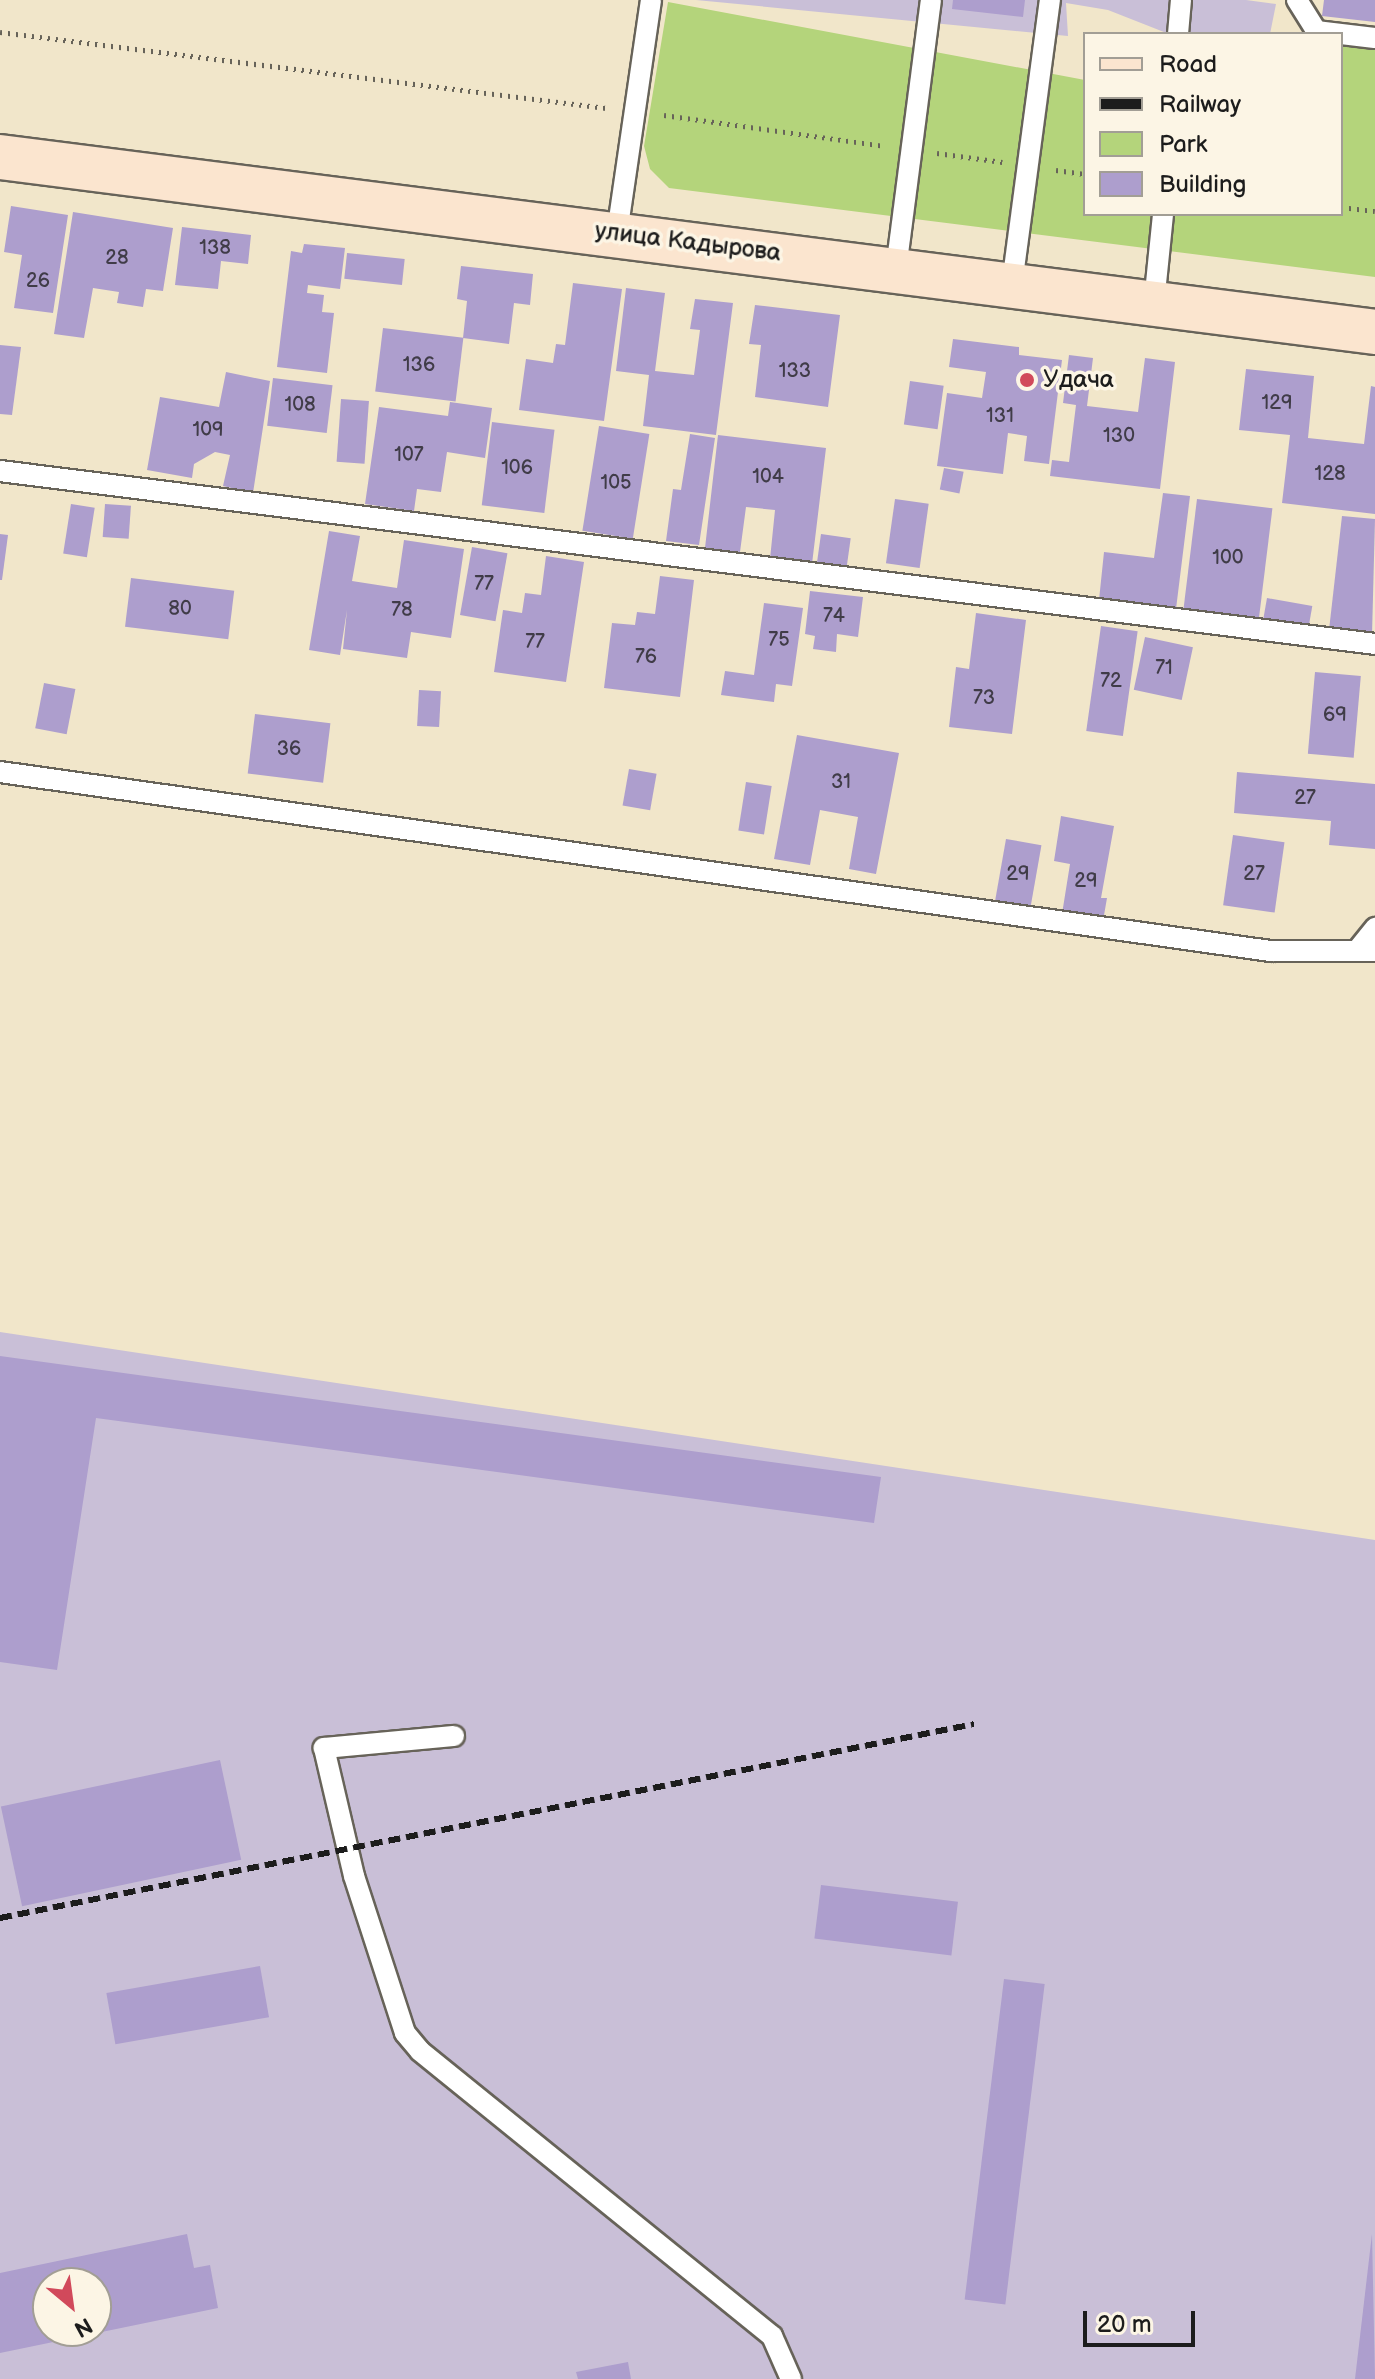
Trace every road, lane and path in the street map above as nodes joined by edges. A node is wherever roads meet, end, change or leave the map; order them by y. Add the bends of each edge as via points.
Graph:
1 (651, 0) edge
2 (931, 0) edge
3 (1050, 0) edge
4 (1181, 0) edge
5 (1297, 0) edge
6 (0, 32) edge
7 (1178, 32) edge
8 (1324, 32) edge
9 (1343, 34) edge
10 (1375, 38) edge
11 (631, 111) junction
12 (915, 150) junction
13 (0, 157) edge
14 (1028, 166) junction
15 (1083, 174) edge
16 (1343, 207) edge
17 (1375, 211) edge
18 (1163, 216) edge
19 (617, 233) junction
20 (896, 269) junction
21 (1012, 284) junction
22 (1154, 303) junction
23 (1375, 332) edge
24 (0, 471) edge
25 (1375, 644) edge
26 (0, 772) edge
27 (1375, 928) edge
28 (1367, 950) edge
29 (454, 1736) dead end
30 (791, 2379) edge

1 - 11 lane
2 - 12 lane
3 - 14 lane
4 - 7 lane
5 - 8 lane via 1316,31
6 - 11 path
9 - 10 lane
11 - 12 path
11 - 19 lane
12 - 14 path
12 - 20 lane
13 - 19 street, улица Кадырова
14 - 15 path
14 - 21 lane
16 - 17 path
18 - 22 lane
19 - 20 street, улица Кадырова
20 - 21 street, улица Кадырова
21 - 22 street, улица Кадырова
22 - 23 street, улица Кадырова
24 - 25 lane
26 - 28 lane via 1271,951
27 - 28 lane
29 - 30 lane via 324,1748 354,1876 405,2033 420,2051 762,2327 787,2362

